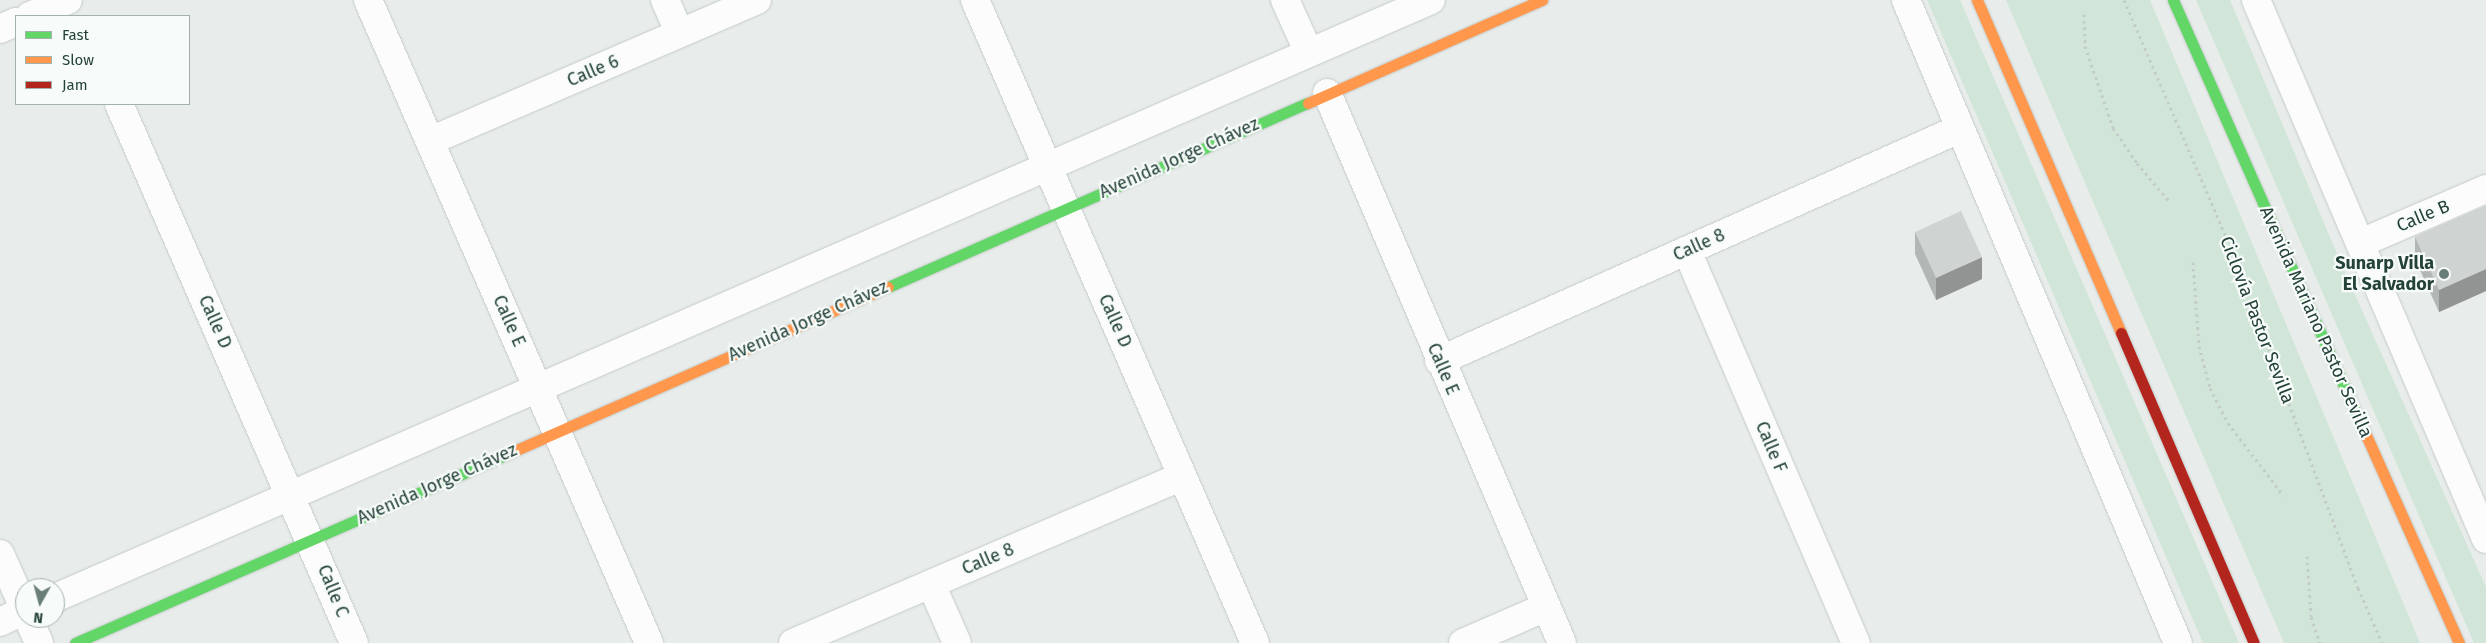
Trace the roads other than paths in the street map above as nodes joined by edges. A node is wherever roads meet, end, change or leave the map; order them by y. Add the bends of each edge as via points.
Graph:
1 (68, 0) edge
2 (74, 0) edge
3 (368, 0) edge
4 (665, 0) edge
5 (757, 0) edge
6 (975, 0) edge
7 (1285, 0) edge
8 (1431, 0) edge
9 (1542, 0) edge
10 (1906, 0) edge
11 (1977, 0) edge
12 (2173, 0) edge
13 (2256, 0) edge
14 (32, 15) edge
15 (81, 15) edge
16 (15, 22) edge
17 (0, 29) edge
18 (680, 33) junction
19 (1309, 53) junction
20 (1327, 93) junction
21 (119, 105) edge
22 (1959, 129) junction
23 (430, 141) junction
24 (1047, 164) junction
25 (2486, 189) edge
26 (1066, 208) junction
27 (2361, 243) junction
28 (1687, 250) junction
29 (1439, 361) junction
30 (537, 387) junction
31 (556, 432) junction
32 (1182, 476) junction
33 (292, 496) junction
34 (2480, 509) edge
35 (2486, 539) edge
36 (311, 540) junction
37 (0, 554) edge
38 (931, 584) junction
39 (15, 588) edge
40 (65, 594) edge
41 (1546, 607) junction
42 (15, 615) edge
43 (0, 622) edge
44 (32, 628) edge
45 (39, 643) edge
46 (75, 643) edge
47 (354, 643) edge
48 (649, 643) edge
49 (793, 643) edge
50 (957, 643) edge
51 (1255, 643) edge
52 (1463, 643) edge
53 (1562, 643) edge
54 (1856, 643) edge
55 (2177, 643) edge
56 (2254, 643) edge
57 (2460, 643) edge

1 - 14 street
2 - 15 street
3 - 23 street, Calle E
4 - 18 street
5 - 18 street, Calle 6
6 - 24 street, Calle D
7 - 19 street
8 - 19 street
9 - 20 street, Avenida Jorge Chávez
10 - 22 street
11 - 56 street
12 - 57 street, Avenida Mariano Pastor Sevilla
13 - 27 street
16 - 17 street
18 - 23 street, Calle 6
19 - 24 street
20 - 26 street, Avenida Jorge Chávez
20 - 29 street, Calle E
21 - 33 street, Calle D
22 - 28 street, Calle 8
22 - 55 street
23 - 30 street, Calle E
24 - 26 street, Calle D
24 - 30 street
25 - 27 street, Calle B
26 - 31 street, Avenida Jorge Chávez
26 - 32 street, Calle D
27 - 34 street
28 - 29 street, Calle 8
28 - 54 street, Calle F
29 - 41 street, Calle E
30 - 31 street, Calle E
30 - 33 street
31 - 36 street, Avenida Jorge Chávez
31 - 48 street, Calle E
32 - 38 street, Calle 8
32 - 51 street, Calle D
33 - 36 street, Calle D
33 - 40 street
34 - 35 street
36 - 46 street, Avenida Jorge Chávez
36 - 47 street, Calle C
37 - 39 street
38 - 49 street, Calle 8
38 - 50 street
41 - 52 street
41 - 53 street, Calle E
42 - 43 street
44 - 45 street

